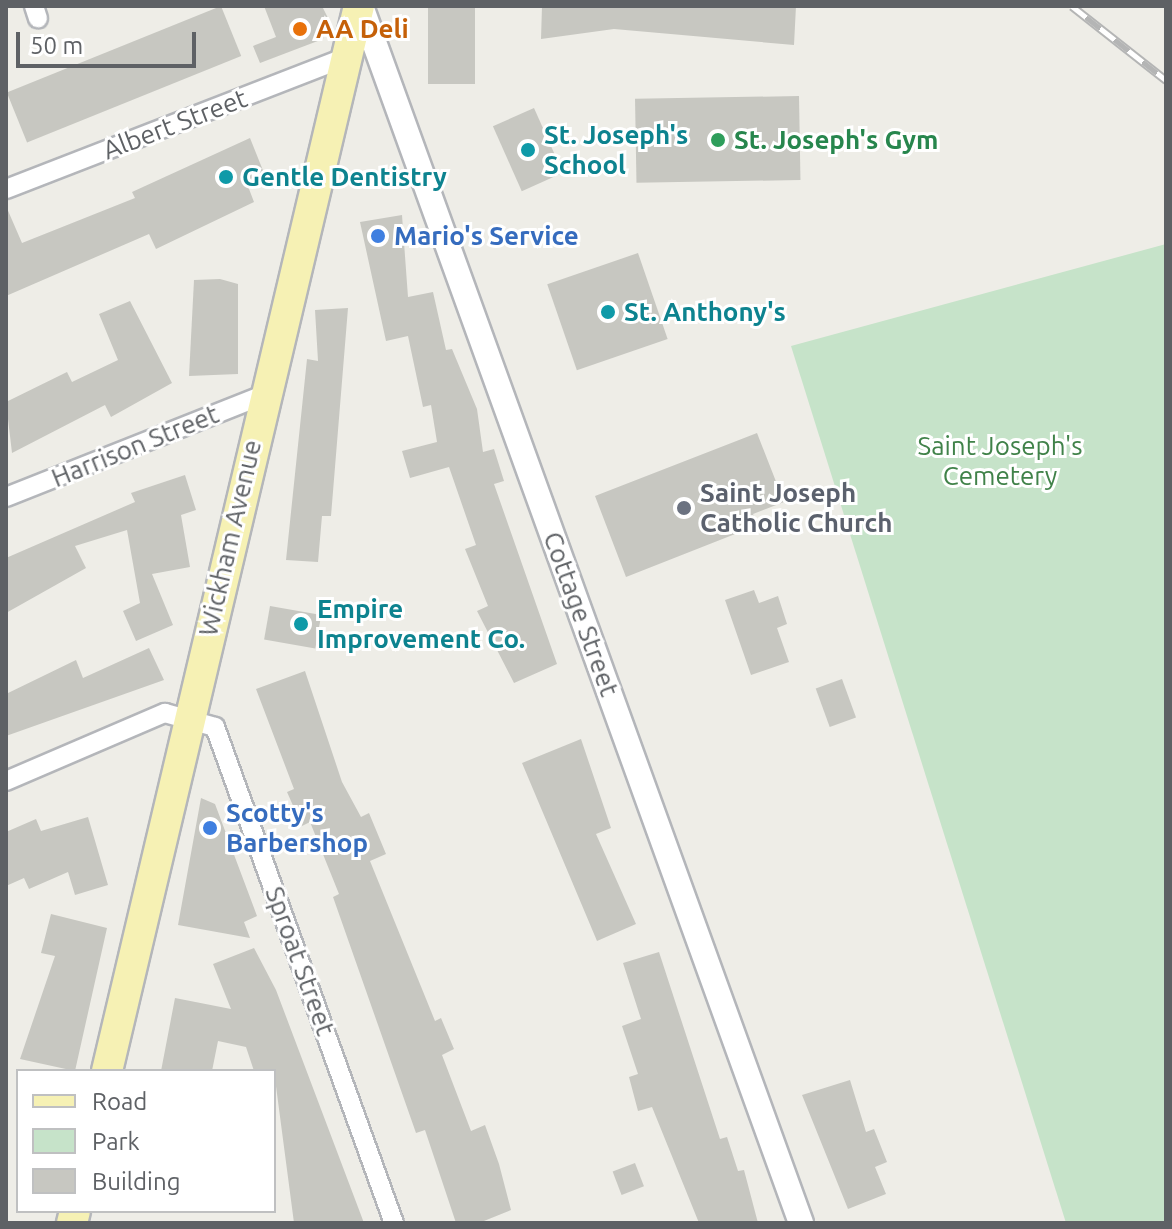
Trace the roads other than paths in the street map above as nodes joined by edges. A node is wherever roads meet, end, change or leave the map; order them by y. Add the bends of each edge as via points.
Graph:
1 (360, 6) edge
2 (343, 58) junction
3 (6, 189) edge
4 (264, 395) junction
5 (6, 497) edge
6 (188, 717) junction
7 (6, 781) edge
8 (107, 1069) edge
9 (394, 1223) edge
10 (801, 1223) edge

1 - 2 main road, Wickham Avenue
1 - 10 street, Cottage Street
2 - 3 street, Albert Street
2 - 4 main road, Wickham Avenue
4 - 5 street, Harrison Street
4 - 6 main road, Wickham Avenue
6 - 7 street via 165,713
6 - 8 main road, Wickham Avenue
6 - 9 street, Sproat Street via 215,727

